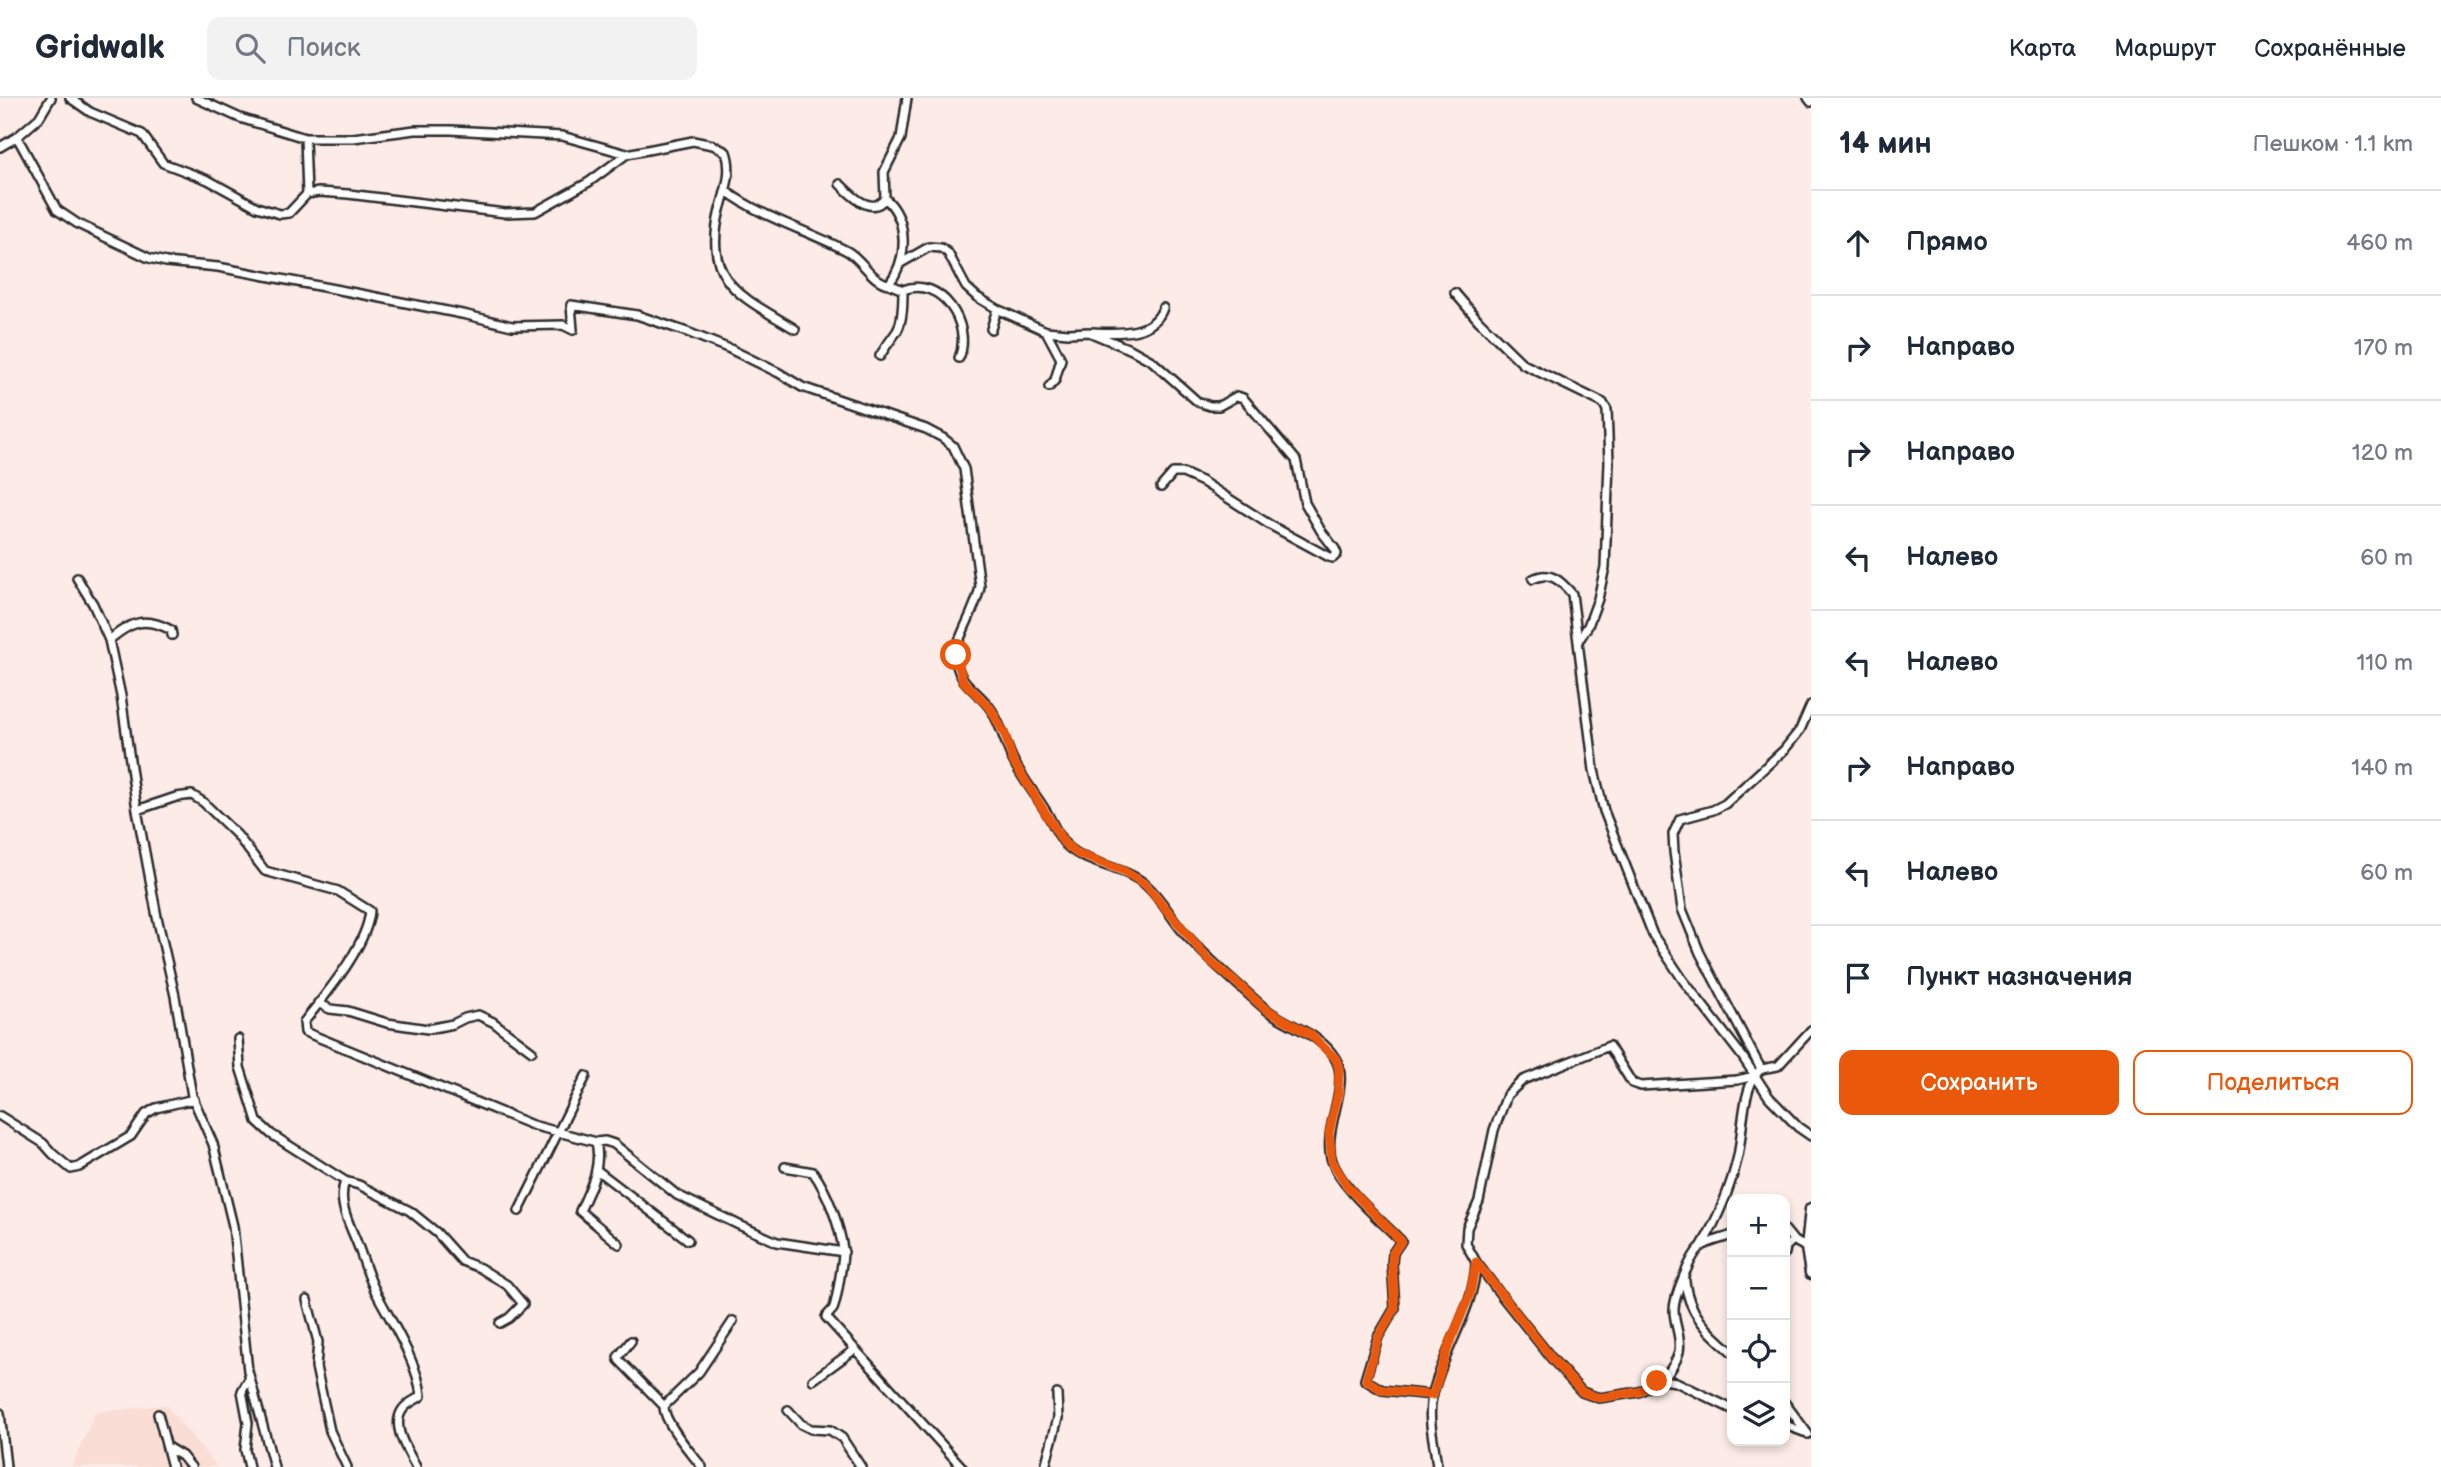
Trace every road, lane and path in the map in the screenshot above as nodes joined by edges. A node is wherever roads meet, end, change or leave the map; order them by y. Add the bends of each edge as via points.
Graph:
1 (51, 98) edge
2 (70, 98) edge
3 (196, 98) edge
4 (907, 98) edge
5 (1808, 98) edge
6 (1811, 102) edge
7 (17, 137) junction
8 (305, 138) junction
9 (0, 147) edge
10 (628, 154) junction
11 (840, 184) dead end
12 (726, 191) junction
13 (307, 194) junction
14 (885, 198) junction
15 (901, 263) junction
16 (889, 284) junction
17 (903, 290) junction
18 (1455, 293) dead end
19 (1163, 308) dead end
20 (997, 309) junction
21 (795, 329) dead end
22 (991, 329) dead end
23 (1046, 331) junction
24 (1089, 332) junction
25 (880, 356) dead end
26 (960, 358) dead end
27 (1049, 387) dead end
28 (1161, 487) dead end
29 (77, 578) dead end
30 (1533, 579) dead end
31 (172, 635) dead end
32 (109, 640) junction
33 (1578, 640) junction
34 (1811, 705) edge
35 (137, 810) junction
36 (317, 1003) junction
37 (1811, 1030) edge
38 (238, 1038) dead end
39 (532, 1051) dead end
40 (1758, 1072) junction
41 (586, 1076) dead end
42 (194, 1099) junction
43 (0, 1116) edge
44 (558, 1132) junction
45 (1811, 1136) edge
46 (596, 1142) junction
47 (785, 1167) dead end
48 (598, 1171) junction
49 (345, 1181) junction
50 (1811, 1209) edge
51 (519, 1211) dead end
52 (1790, 1236) edge
53 (1727, 1238) edge
54 (688, 1240) dead end
55 (1793, 1240) junction
56 (1790, 1243) edge
57 (619, 1244) dead end
58 (1701, 1247) junction
59 (1807, 1248) junction
60 (844, 1252) junction
61 (1476, 1262) junction
62 (1811, 1273) edge
63 (1685, 1277) junction
64 (307, 1300) dead end
65 (733, 1321) dead end
66 (500, 1323) dead end
67 (631, 1341) dead end
68 (1727, 1347) edge
69 (854, 1350) junction
70 (249, 1379) junction
71 (813, 1380) dead end
72 (1662, 1380) junction
73 (1057, 1394) dead end
74 (1433, 1395) junction
75 (664, 1406) junction
76 (1727, 1407) edge
77 (1790, 1409) edge
78 (788, 1410) dead end
79 (0, 1413) edge
80 (158, 1414) dead end
81 (1790, 1426) edge
82 (1810, 1435) edge
83 (166, 1447) junction
84 (6, 1467) edge
85 (172, 1467) edge
86 (191, 1467) edge
87 (249, 1467) edge
88 (274, 1467) edge
89 (347, 1467) edge
90 (416, 1467) edge
91 (702, 1467) edge
92 (861, 1467) edge
93 (962, 1467) edge
94 (1045, 1467) edge
95 (1437, 1467) edge

1 - 7 street
2 - 13 street via 90,112 142,134 163,163 264,209 289,213
3 - 8 street via 240,118
4 - 14 street via 901,138 883,178
5 - 6 street
7 - 9 street
7 - 74 street via 57,210 149,258 371,296 512,326 563,325 573,330 571,305 637,315 730,349 802,387 926,429 953,446 964,469 980,586 956,655 963,681 991,709 1013,761 1064,843 1146,885 1208,959 1264,1008 1311,1035 1336,1059 1338,1093 1329,1133 1332,1161 1347,1186 1401,1241 1392,1264 1395,1308 1378,1338 1366,1380 1382,1390
8 - 10 street via 451,130 562,136
8 - 13 street
10 - 12 street via 685,141 713,145 726,152 729,161
10 - 13 street via 535,212
11 - 14 street via 872,207
12 - 16 street via 851,253
12 - 21 street via 716,234 722,273 753,303
14 - 15 street via 899,222 904,246
15 - 16 street
15 - 20 street via 929,247 941,248 966,287
16 - 17 street
17 - 25 street via 898,330
17 - 26 street via 925,288 958,315
18 - 33 street via 1523,363 1603,403 1607,410 1605,567 1598,599
19 - 24 street via 1143,329
20 - 22 street
20 - 23 street
23 - 24 street
23 - 27 street via 1061,359
24 - 28 street via 1152,360 1198,402 1210,406 1237,396 1244,398 1296,460 1304,503 1336,554 1329,558 1183,473 1174,473
29 - 32 street
30 - 33 street via 1548,574 1572,594
31 - 32 street via 172,630 160,624 144,621 133,622
32 - 35 street
33 - 40 street via 1594,770 1604,811 1653,935 1683,980
34 - 40 street via 1800,730 1776,757 1725,804 1680,819 1673,834 1677,884 1690,931
35 - 36 street via 192,796 237,835 265,871 338,891 370,911 369,922 343,971
35 - 42 street
36 - 39 street via 387,1023 428,1029 478,1015
36 - 44 street via 304,1022 305,1031
37 - 40 street via 1778,1066
38 - 49 street via 240,1067 257,1121
40 - 45 street via 1769,1097
40 - 58 street via 1744,1107 1737,1158
40 - 61 street via 1737,1080 1641,1086 1632,1083 1609,1046 1523,1080 1499,1111 1479,1201 1467,1228 1466,1244
41 - 44 street
42 - 43 street via 156,1108 131,1136 71,1169 43,1143
42 - 70 street via 212,1144 233,1226
44 - 46 street
44 - 51 street
46 - 48 street
46 - 60 street via 614,1144 677,1195 777,1242
47 - 60 street via 813,1172 820,1182
48 - 54 street
48 - 57 street via 580,1211
49 - 66 street via 410,1211 461,1261 507,1285 523,1304
49 - 90 street via 342,1202 350,1229 421,1387 421,1396 404,1407 398,1421
50 - 59 street
52 - 55 street
53 - 58 street
55 - 56 street
55 - 59 street
58 - 63 street
59 - 62 street
60 - 69 street via 837,1298 826,1317
61 - 72 street via 1582,1392 1599,1398 1639,1392
61 - 74 street via 1470,1294
63 - 68 street via 1698,1318
63 - 72 street via 1674,1311 1680,1336 1678,1354
64 - 89 street via 318,1342 316,1367 330,1431
65 - 75 street via 699,1372
67 - 75 street via 619,1360
69 - 71 street
69 - 93 street
70 - 87 street via 242,1391
70 - 88 street
72 - 76 street
73 - 94 street via 1058,1418
74 - 95 street via 1430,1419
75 - 91 street via 669,1421
77 - 82 street
78 - 92 street via 801,1424 830,1430 842,1438
79 - 84 street
80 - 83 street
81 - 82 street
83 - 85 street
83 - 86 street

